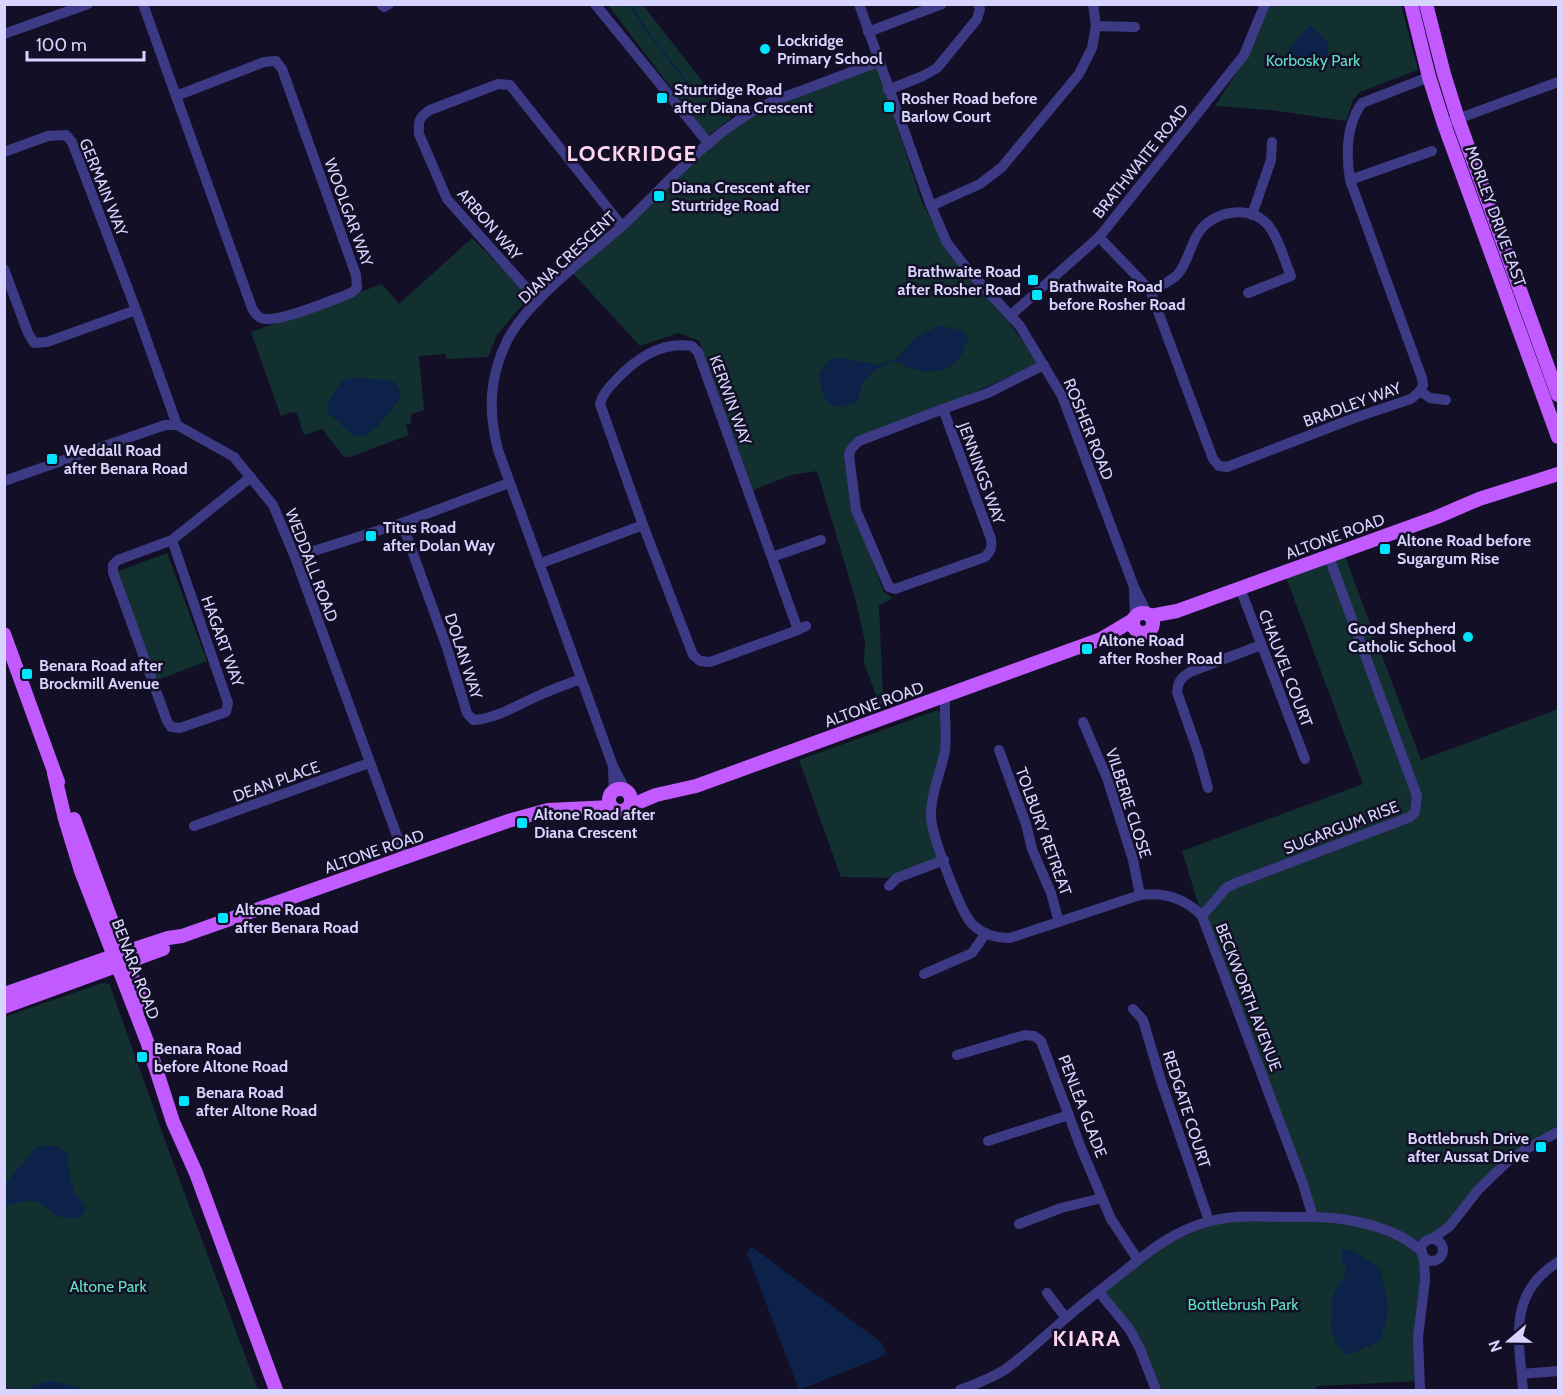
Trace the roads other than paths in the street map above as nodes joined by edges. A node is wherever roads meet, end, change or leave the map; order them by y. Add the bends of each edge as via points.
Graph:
1 (88, 4) edge
2 (143, 4) edge
3 (381, 4) edge
4 (389, 4) edge
5 (595, 4) edge
6 (858, 4) edge
7 (942, 4) edge
8 (978, 4) edge
9 (1093, 4) edge
10 (1265, 4) edge
11 (1411, 4) edge
12 (1426, 4) edge
13 (1096, 26) junction
14 (1135, 27) dead end
15 (868, 32) junction
16 (4, 34) edge
17 (879, 63) junction
18 (1429, 77) junction
19 (1558, 82) edge
20 (888, 90) junction
21 (176, 96) junction
22 (1458, 119) junction
23 (1444, 124) junction
24 (1272, 142) dead end
25 (709, 144) junction
26 (1432, 151) dead end
27 (4, 152) edge
28 (1350, 180) junction
29 (931, 206) junction
30 (1252, 215) junction
31 (622, 226) junction
32 (1098, 237) junction
33 (4, 268) edge
34 (1150, 290) junction
35 (1248, 293) dead end
36 (538, 301) junction
37 (136, 310) junction
38 (1011, 315) junction
39 (1044, 365) junction
40 (1420, 392) junction
41 (1558, 395) edge
42 (1446, 400) dead end
43 (943, 409) junction
44 (177, 426) junction
45 (1558, 437) edge
46 (1558, 474) edge
47 (251, 477) junction
48 (4, 481) edge
49 (509, 483) junction
50 (1558, 484) edge
51 (1437, 517) junction
52 (402, 523) junction
53 (643, 525) junction
54 (172, 540) junction
55 (821, 540) dead end
56 (295, 557) junction
57 (772, 557) junction
58 (1329, 557) junction
59 (538, 564) junction
60 (1240, 588) junction
61 (1143, 621) junction
62 (4, 634) edge
63 (1261, 645) junction
64 (581, 679) junction
65 (940, 698) junction
66 (1083, 722) dead end
67 (999, 750) dead end
68 (1305, 759) dead end
69 (369, 763) junction
70 (1208, 788) dead end
71 (620, 797) junction
72 (194, 826) dead end
73 (405, 858) junction
74 (944, 860) junction
75 (889, 886) dead end
76 (1140, 895) junction
77 (1202, 916) junction
78 (1059, 922) junction
79 (986, 933) junction
80 (120, 959) junction
81 (924, 974) dead end
82 (4, 994) edge
83 (4, 1007) edge
84 (1133, 1010) dead end
85 (957, 1055) dead end
86 (1069, 1115) junction
87 (1558, 1132) edge
88 (988, 1140) dead end
89 (1102, 1198) junction
90 (1308, 1217) junction
91 (1209, 1221) junction
92 (1019, 1224) dead end
93 (1450, 1226) junction
94 (1426, 1247) junction
95 (1443, 1249) junction
96 (1138, 1260) junction
97 (1436, 1260) junction
98 (1558, 1262) edge
99 (1425, 1280) junction
100 (1098, 1292) junction
101 (1047, 1293) dead end
102 (1066, 1317) junction
103 (1558, 1371) edge
104 (1522, 1374) junction
105 (276, 1390) edge
106 (960, 1390) edge
107 (1156, 1390) edge
108 (1420, 1390) edge
109 (1523, 1390) edge

1 - 16 street
2 - 21 street, WOOLGAR WAY
3 - 4 street
5 - 25 street
6 - 15 street, ROSHER ROAD
7 - 15 street
8 - 20 street via 977,19 937,68
9 - 13 street
10 - 32 street, BRATHWAITE ROAD via 1244,55
11 - 18 main road, MORLEY DRIVE EAST
12 - 22 main road, MORLEY DRIVE EAST
13 - 14 street
13 - 29 street via 1092,48 1079,74 1002,167 981,184
15 - 17 street, ROSHER ROAD
17 - 20 street, ROSHER ROAD
17 - 25 street, DIANA CRESCENT via 767,104
18 - 23 main road, MORLEY DRIVE EAST
18 - 28 street, BRADLEY WAY via 1362,103 1350,126
19 - 22 street
20 - 29 street, ROSHER ROAD
21 - 21 street, WOOLGAR WAY via 256,315 262,319 283,318 357,288 356,275 282,69 276,62 264,62
22 - 23 street
22 - 41 main road, MORLEY DRIVE EAST
23 - 45 main road, MORLEY DRIVE EAST
24 - 30 street via 1271,160
25 - 31 street, DIANA CRESCENT
26 - 28 street
27 - 37 street, GERMAIN WAY via 57,135 66,135 72,142
28 - 40 street, BRADLEY WAY via 1422,378
29 - 38 street, ROSHER ROAD via 947,243
30 - 34 street via 1234,212 1208,222 1178,274
30 - 35 street via 1268,224 1291,276
31 - 36 street, DIANA CRESCENT
31 - 36 street, ARBON WAY via 510,85 498,84 420,116 419,134 447,199
32 - 34 street, BRADLEY WAY
32 - 38 street, BRATHWAITE ROAD
33 - 37 street via 34,343
34 - 40 street, BRADLEY WAY via 1213,459 1219,466 1227,467 1411,399
36 - 49 street, DIANA CRESCENT via 508,339 494,375 492,427
37 - 44 street, GERMAIN WAY
38 - 39 street, ROSHER ROAD
39 - 43 street, JENNINGS WAY via 988,393
39 - 61 street, ROSHER ROAD via 1062,396 1134,587
40 - 42 street
43 - 43 street, JENNINGS WAY via 992,546 985,557 895,589 889,587 856,510 849,455 860,441
44 - 47 street, WEDDALL ROAD via 234,457
44 - 48 street via 165,425
46 - 51 main road, ALTONE ROAD
47 - 54 street, HAGART WAY
47 - 56 street, WEDDALL ROAD via 273,505
49 - 52 street
49 - 59 street, DIANA CRESCENT
50 - 51 main road, ALTONE ROAD
51 - 58 main road, ALTONE ROAD
52 - 56 street
52 - 64 street, DOLAN WAY via 467,713 473,720 503,712
53 - 57 street, KERWIN WAY via 687,643 700,661 710,662 802,628
53 - 57 street, KERWIN WAY via 601,399 641,357 672,345 692,346 698,352
53 - 59 street
54 - 54 street, HAGART WAY via 228,703 226,712 180,728 167,722 113,572 118,560
55 - 57 street
56 - 69 street, WEDDALL ROAD
58 - 60 main road, ALTONE ROAD
58 - 77 street, SUGARGUM RISE via 1418,796 1415,812 1236,883 1226,888
59 - 64 street, DIANA CRESCENT
60 - 61 main road, ALTONE ROAD
60 - 63 street, CHAUVEL COURT
61 - 65 main road, ALTONE ROAD
62 - 80 main road, BENARA ROAD via 54,773 81,871
63 - 68 street, CHAUVEL COURT
63 - 70 street via 1190,672 1178,683 1177,692
64 - 71 street, DIANA CRESCENT via 613,766
65 - 71 main road, ALTONE ROAD via 696,786 656,795
65 - 74 street via 945,750 931,812 933,832
66 - 76 street, VILBERIE CLOSE via 1107,778
67 - 78 street, TOLBURY RETREAT
69 - 72 street, DEAN PLACE
69 - 73 street, WEDDALL ROAD
71 - 73 main road, ALTONE ROAD via 579,808 531,814
73 - 80 main road, ALTONE ROAD via 182,936 173,945
74 - 75 street via 897,878
74 - 79 street via 964,913
76 - 77 street, BECKWORTH AVENUE via 1169,896
76 - 78 street, BECKWORTH AVENUE
77 - 90 street, BECKWORTH AVENUE via 1303,1184
78 - 79 street, BECKWORTH AVENUE via 1010,938
79 - 81 street via 972,952
80 - 82 main road, ALTONE ROAD
80 - 83 main road, ALTONE ROAD
80 - 105 main road, BENARA ROAD via 179,1113 196,1173
84 - 91 street, REDGATE COURT via 1143,1020
85 - 86 street, PENLEA GLADE via 1025,1035 1034,1036 1044,1047
86 - 88 street
86 - 89 street, PENLEA GLADE
87 - 93 street via 1506,1162
89 - 92 street
89 - 96 street, PENLEA GLADE
90 - 91 street
90 - 94 street via 1352,1220
91 - 96 street via 1169,1238
93 - 94 street
93 - 95 street
94 - 95 street via 1439,1242
94 - 97 street via 1431,1260
94 - 99 street
95 - 97 street
96 - 100 street
97 - 99 street
98 - 104 street via 1542,1273 1525,1298 1519,1320
99 - 108 street via 1418,1337
100 - 102 street
100 - 107 street via 1130,1330
101 - 102 street
102 - 106 street via 995,1376
103 - 104 street
104 - 109 street

